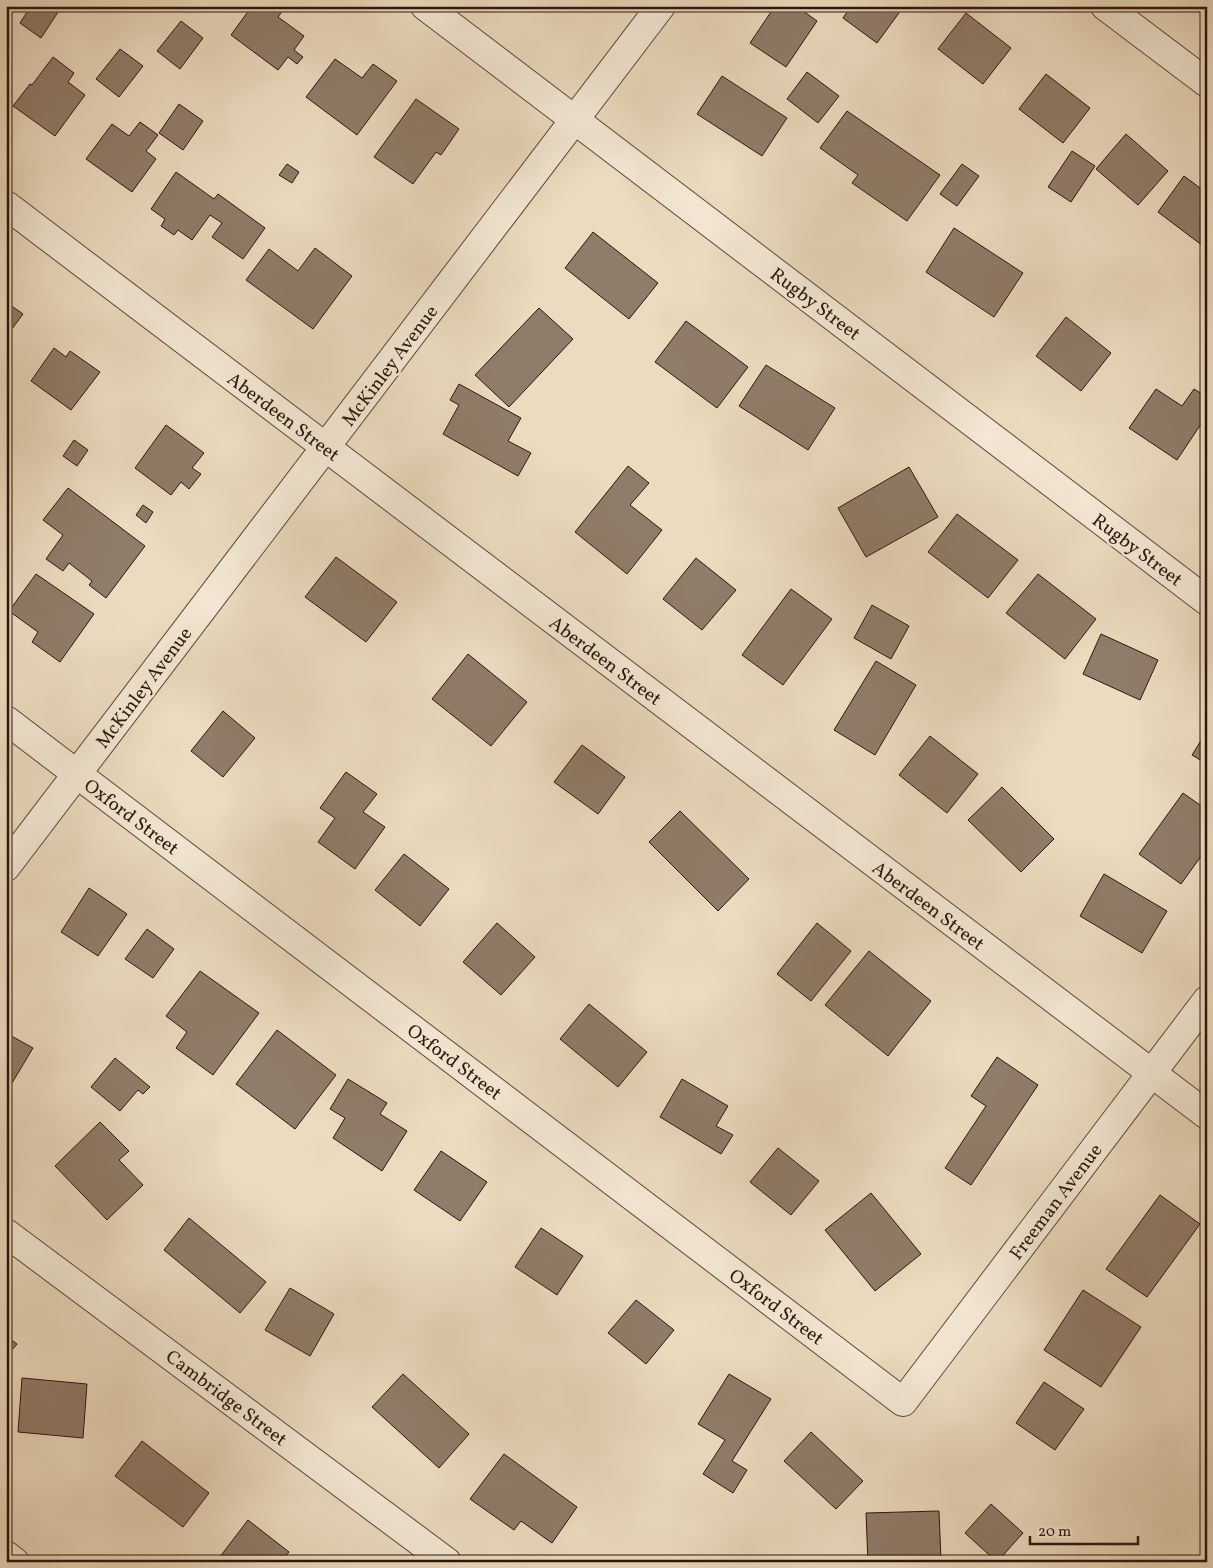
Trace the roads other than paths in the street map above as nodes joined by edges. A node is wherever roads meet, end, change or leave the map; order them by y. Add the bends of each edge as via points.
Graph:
1 (425, 6) edge
2 (661, 6) edge
3 (1104, 6) edge
4 (1207, 84) edge
5 (575, 120) junction
6 (6, 205) edge
7 (326, 448) junction
8 (1207, 601) edge
9 (6, 720) edge
10 (76, 774) junction
11 (6, 867) edge
12 (1207, 1000) edge
13 (1151, 1074) junction
14 (1207, 1115) edge
15 (6, 1233) edge
16 (903, 1402) joint
17 (6, 1555) edge
18 (15, 1562) edge
19 (447, 1562) edge

1 - 5 street, Rugby Street
2 - 5 street, McKinley Avenue
3 - 4 street
5 - 7 street, McKinley Avenue
5 - 8 street, Rugby Street
6 - 7 street, Aberdeen Street
7 - 10 street, McKinley Avenue
7 - 13 street, Aberdeen Street
9 - 10 street, Oxford Street
10 - 11 street, McKinley Avenue
10 - 16 street, Oxford Street
12 - 13 street, Freeman Avenue
13 - 14 street, Aberdeen Street
13 - 16 street, Freeman Avenue
15 - 19 street, Cambridge Street
17 - 18 street

